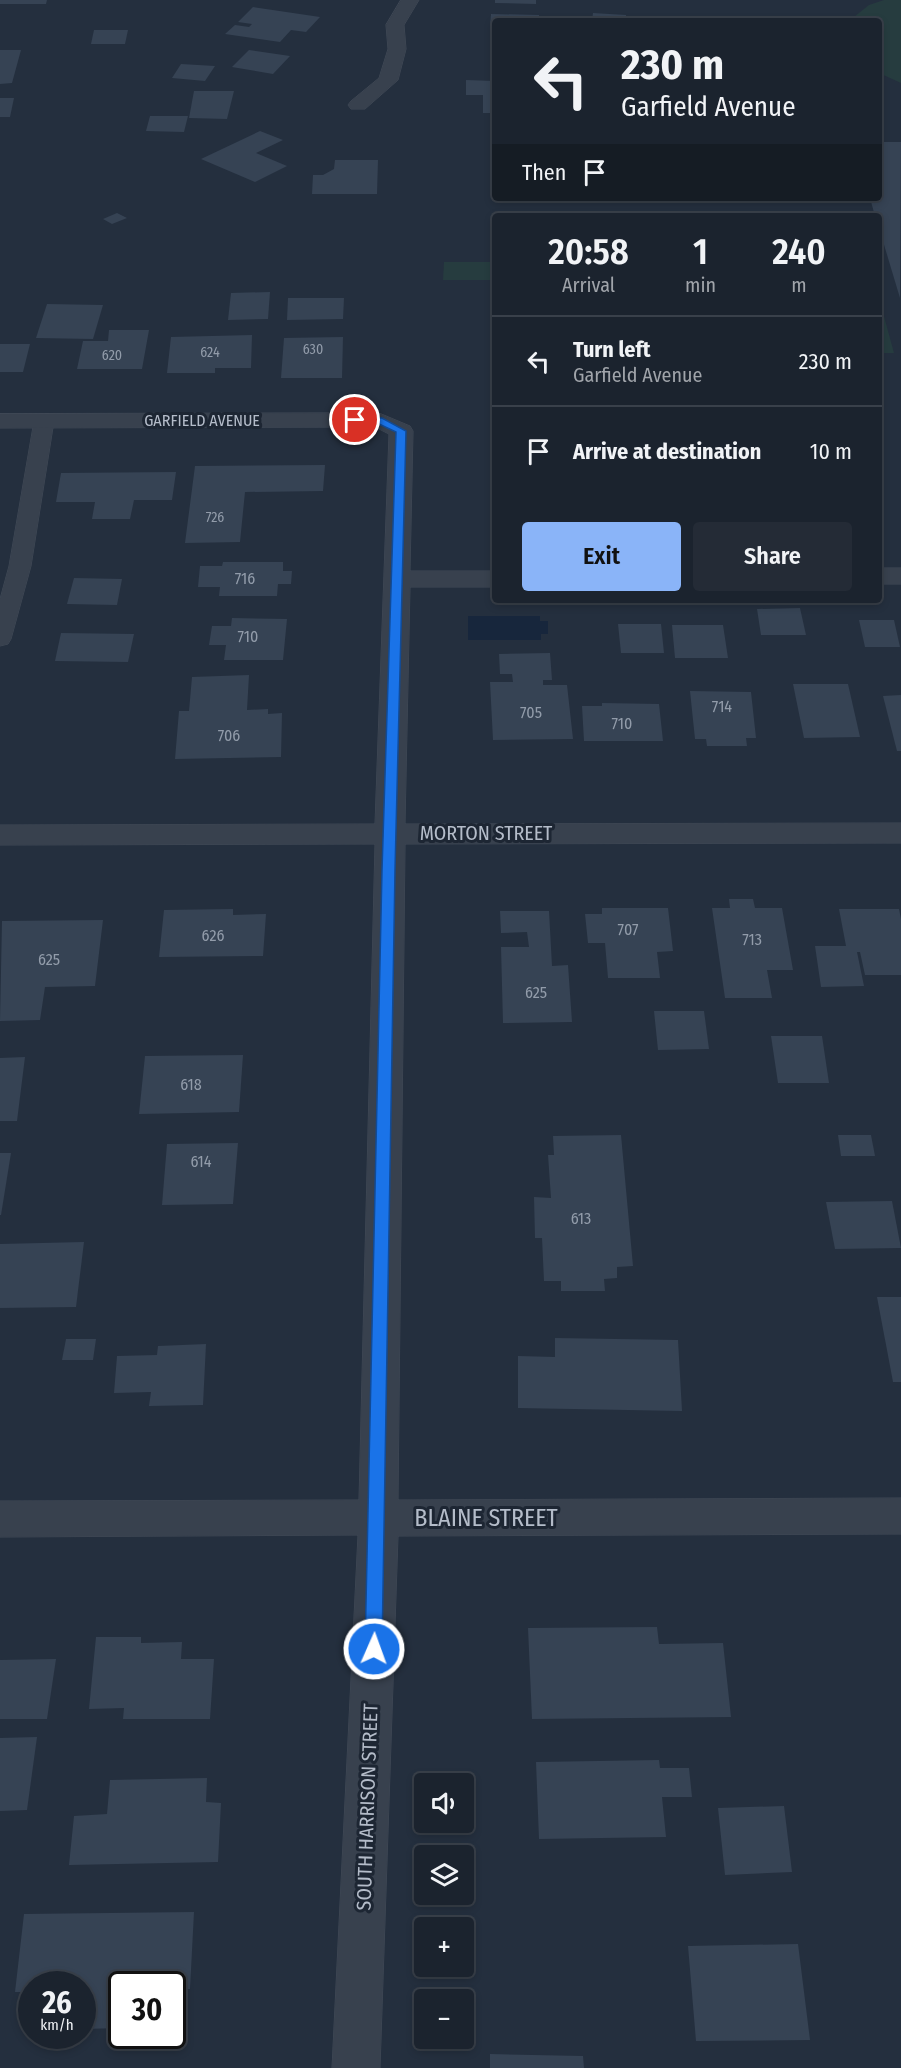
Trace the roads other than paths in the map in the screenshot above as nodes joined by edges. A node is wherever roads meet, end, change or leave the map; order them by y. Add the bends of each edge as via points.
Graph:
1 (410, 0) edge
2 (358, 105) dead end
3 (0, 421) edge
4 (44, 421) junction
5 (401, 431) joint
6 (882, 576) edge
7 (901, 576) edge
8 (397, 579) junction
9 (492, 579) edge
10 (0, 639) edge
11 (390, 833) junction
12 (901, 833) edge
13 (0, 835) edge
14 (901, 1516) edge
15 (377, 1518) junction
16 (0, 1519) edge
17 (356, 2068) edge

1 - 2 street via 395,25 397,49 388,80
3 - 4 street, GARFIELD AVENUE
4 - 5 street, GARFIELD AVENUE via 379,420
4 - 10 lane via 20,566
5 - 8 street, SOUTH HARRISON STREET
6 - 7 street
8 - 9 street
8 - 11 street, SOUTH HARRISON STREET
11 - 12 street, MORTON STREET
11 - 13 street, MORTON STREET
11 - 15 street, SOUTH HARRISON STREET
14 - 15 street, BLAINE STREET
15 - 16 street, BLAINE STREET
15 - 17 street, SOUTH HARRISON STREET

